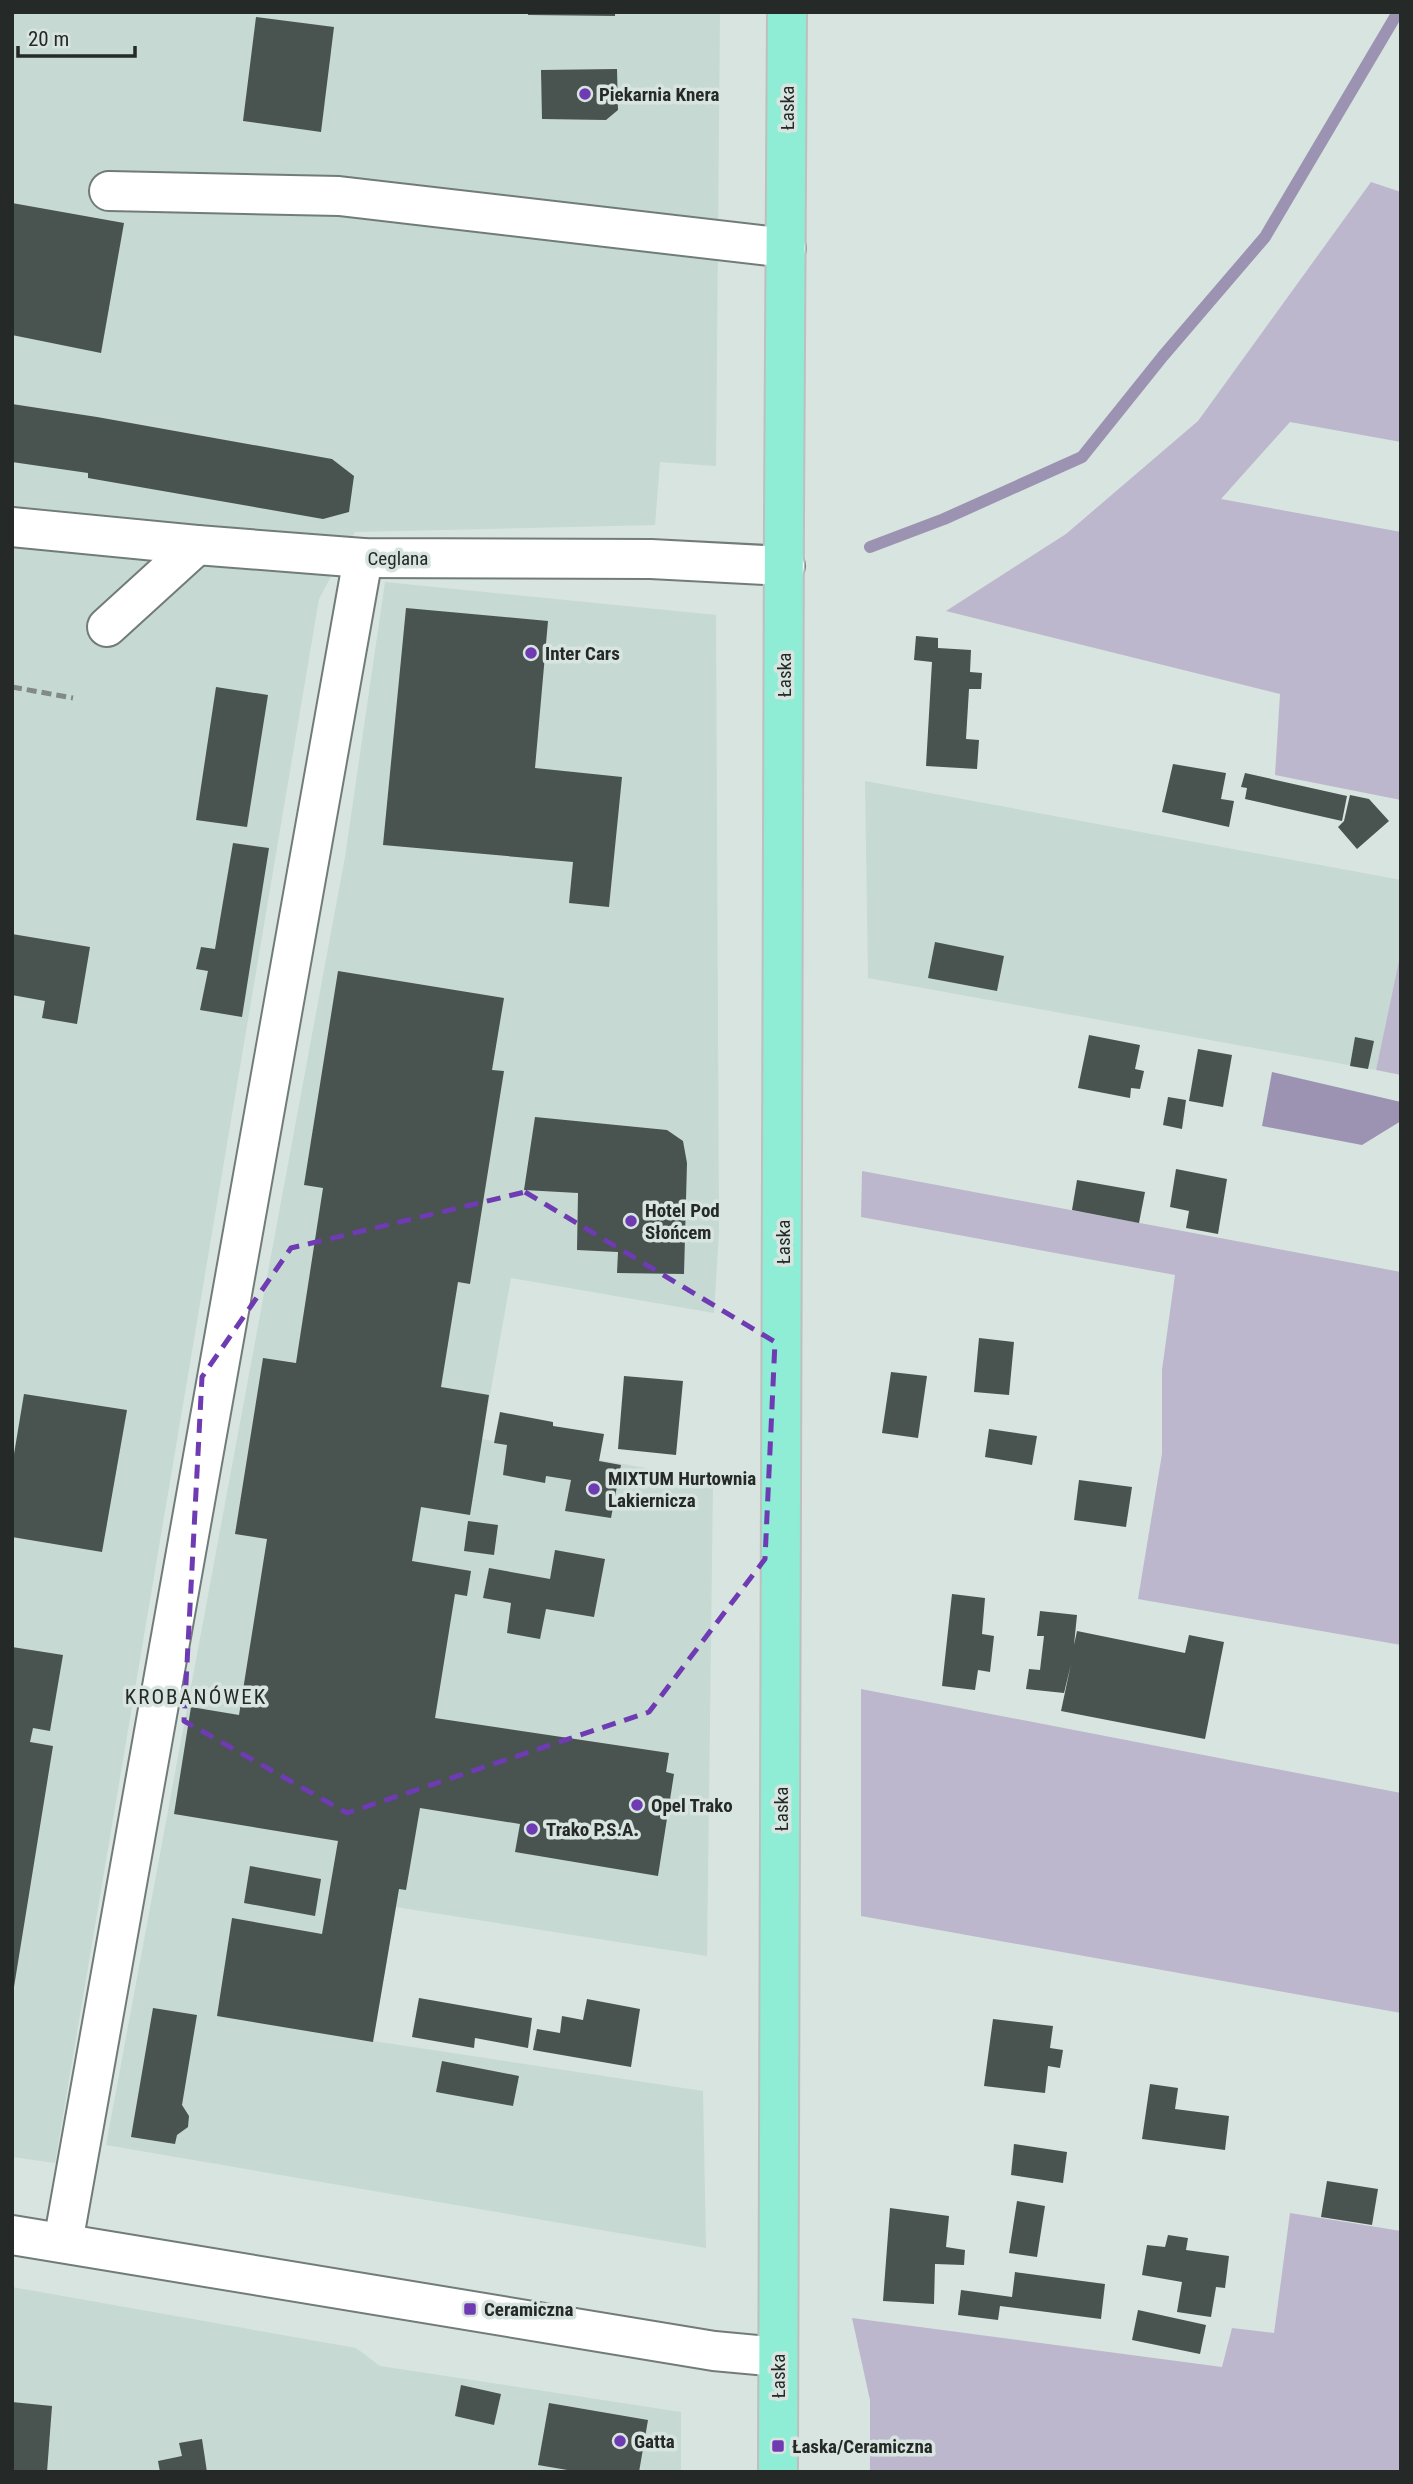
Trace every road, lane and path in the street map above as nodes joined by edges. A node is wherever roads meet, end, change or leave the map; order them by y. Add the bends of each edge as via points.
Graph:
1 (787, 12) edge
2 (109, 191) dead end
3 (786, 248) junction
4 (12, 527) edge
5 (197, 545) junction
6 (363, 558) junction
7 (785, 566) junction
8 (107, 627) dead end
9 (12, 2235) edge
10 (63, 2243) junction
11 (778, 2357) junction
12 (778, 2472) edge

1 - 3 main road, Łaska
2 - 3 lane via 339,196
3 - 7 main road, Łaska
4 - 5 lane, Ceglana
5 - 6 lane, Ceglana
5 - 8 lane
6 - 7 lane, Ceglana via 651,559
6 - 10 lane
7 - 11 main road, Łaska
9 - 10 lane
10 - 11 lane via 713,2351
11 - 12 main road, Łaska

